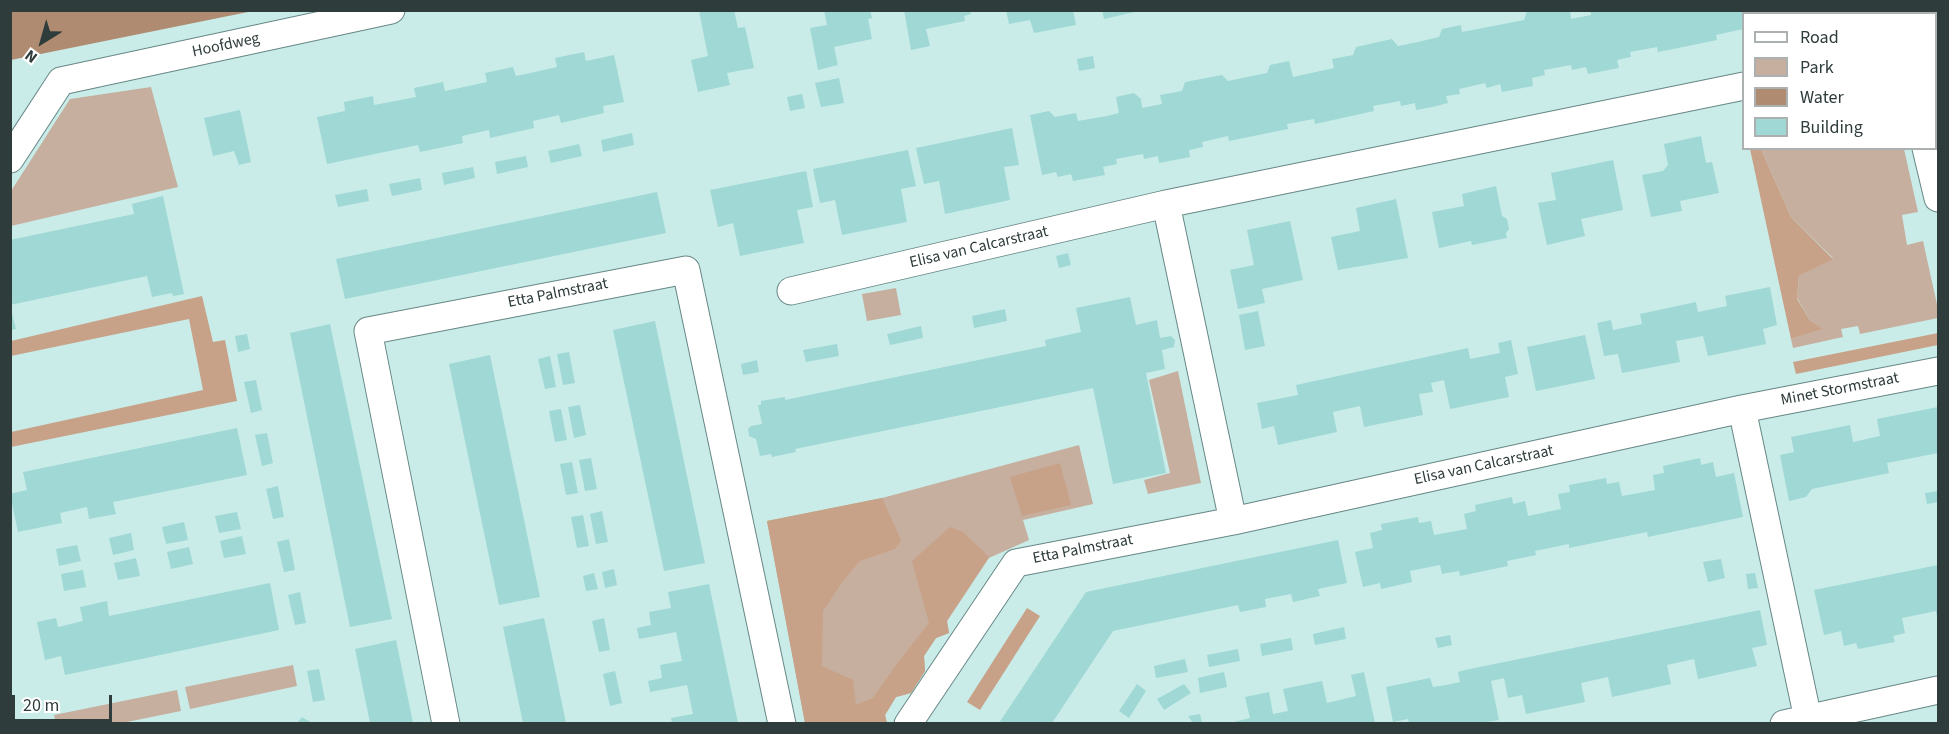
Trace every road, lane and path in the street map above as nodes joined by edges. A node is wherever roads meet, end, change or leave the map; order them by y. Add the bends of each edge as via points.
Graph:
1 (390, 10) edge
2 (1742, 87) edge
3 (1926, 150) edge
4 (10, 159) edge
5 (1938, 198) edge
6 (1166, 204) junction
7 (791, 291) dead end
8 (1938, 371) edge
9 (1742, 410) junction
10 (1233, 521) junction
11 (1938, 690) edge
12 (1796, 721) edge
13 (446, 723) edge
14 (782, 723) edge
15 (908, 723) edge

1 - 4 street, Hoofdweg via 61,81
2 - 6 street, Elisa van Calcarstraat
3 - 5 street
6 - 7 street, Elisa van Calcarstraat
6 - 10 street
8 - 9 street, Minet Stormstraat
9 - 10 street, Elisa van Calcarstraat
9 - 12 street
10 - 15 street, Etta Palmstraat via 1016,563
11 - 12 street
13 - 14 street, Etta Palmstraat via 368,331 686,270

